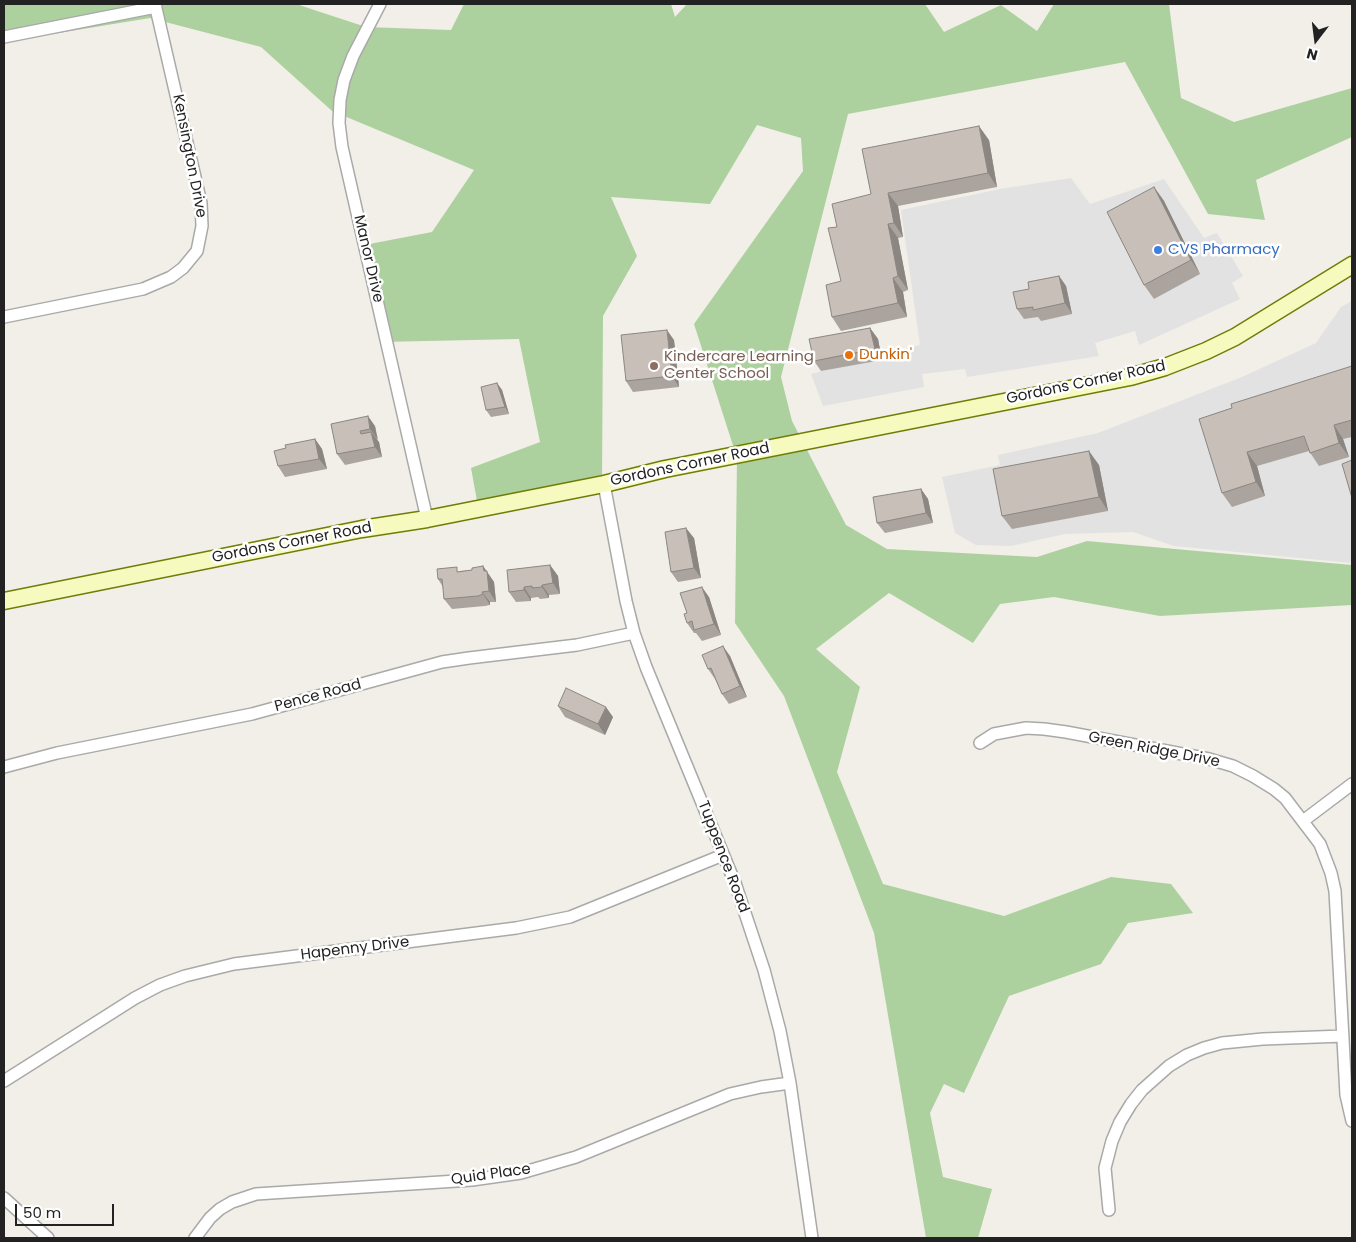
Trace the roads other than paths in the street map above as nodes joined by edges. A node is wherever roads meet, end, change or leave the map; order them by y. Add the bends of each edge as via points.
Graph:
1 (380, 4) edge
2 (156, 5) edge
3 (4, 37) edge
4 (1352, 265) edge
5 (4, 317) edge
6 (604, 484) junction
7 (427, 519) junction
8 (4, 601) edge
9 (634, 633) junction
10 (980, 743) dead end
11 (4, 767) edge
12 (1352, 784) edge
13 (1303, 821) junction
14 (723, 856) junction
15 (1343, 1036) junction
16 (4, 1081) edge
17 (790, 1083) junction
18 (1352, 1121) edge
19 (4, 1198) edge
20 (1109, 1210) dead end
21 (48, 1238) edge
22 (195, 1238) edge
23 (812, 1238) edge

1 - 7 street, Manor Drive via 344,80 339,123
2 - 3 street
2 - 5 street, Kensington Drive via 201,203 202,226 197,250 171,277 143,289
4 - 6 street, Gordons Corner Road via 1235,337 1165,368
6 - 7 street, Gordons Corner Road
6 - 9 street, Tuppence Road
7 - 8 street, Gordons Corner Road via 362,529
9 - 11 street, Pence Road via 577,645 442,662 252,714 57,753
9 - 14 street, Tuppence Road
10 - 13 street, Green Ridge Drive via 1006,731 1044,728 1208,759 1240,769 1274,789
12 - 13 street
13 - 15 street, Green Ridge Drive via 1320,844 1335,891
14 - 16 street, Hapenny Drive via 570,917 516,928 234,964 185,976 135,998
14 - 17 street, Tuppence Road via 764,970
15 - 18 street, Green Ridge Drive via 1346,1095
15 - 20 street via 1222,1043 1169,1066 1131,1104 1112,1141 1105,1168
17 - 22 street, Quid Place via 730,1094 576,1157 521,1173 472,1180 256,1194 220,1209
17 - 23 street, Tuppence Road
19 - 21 street

